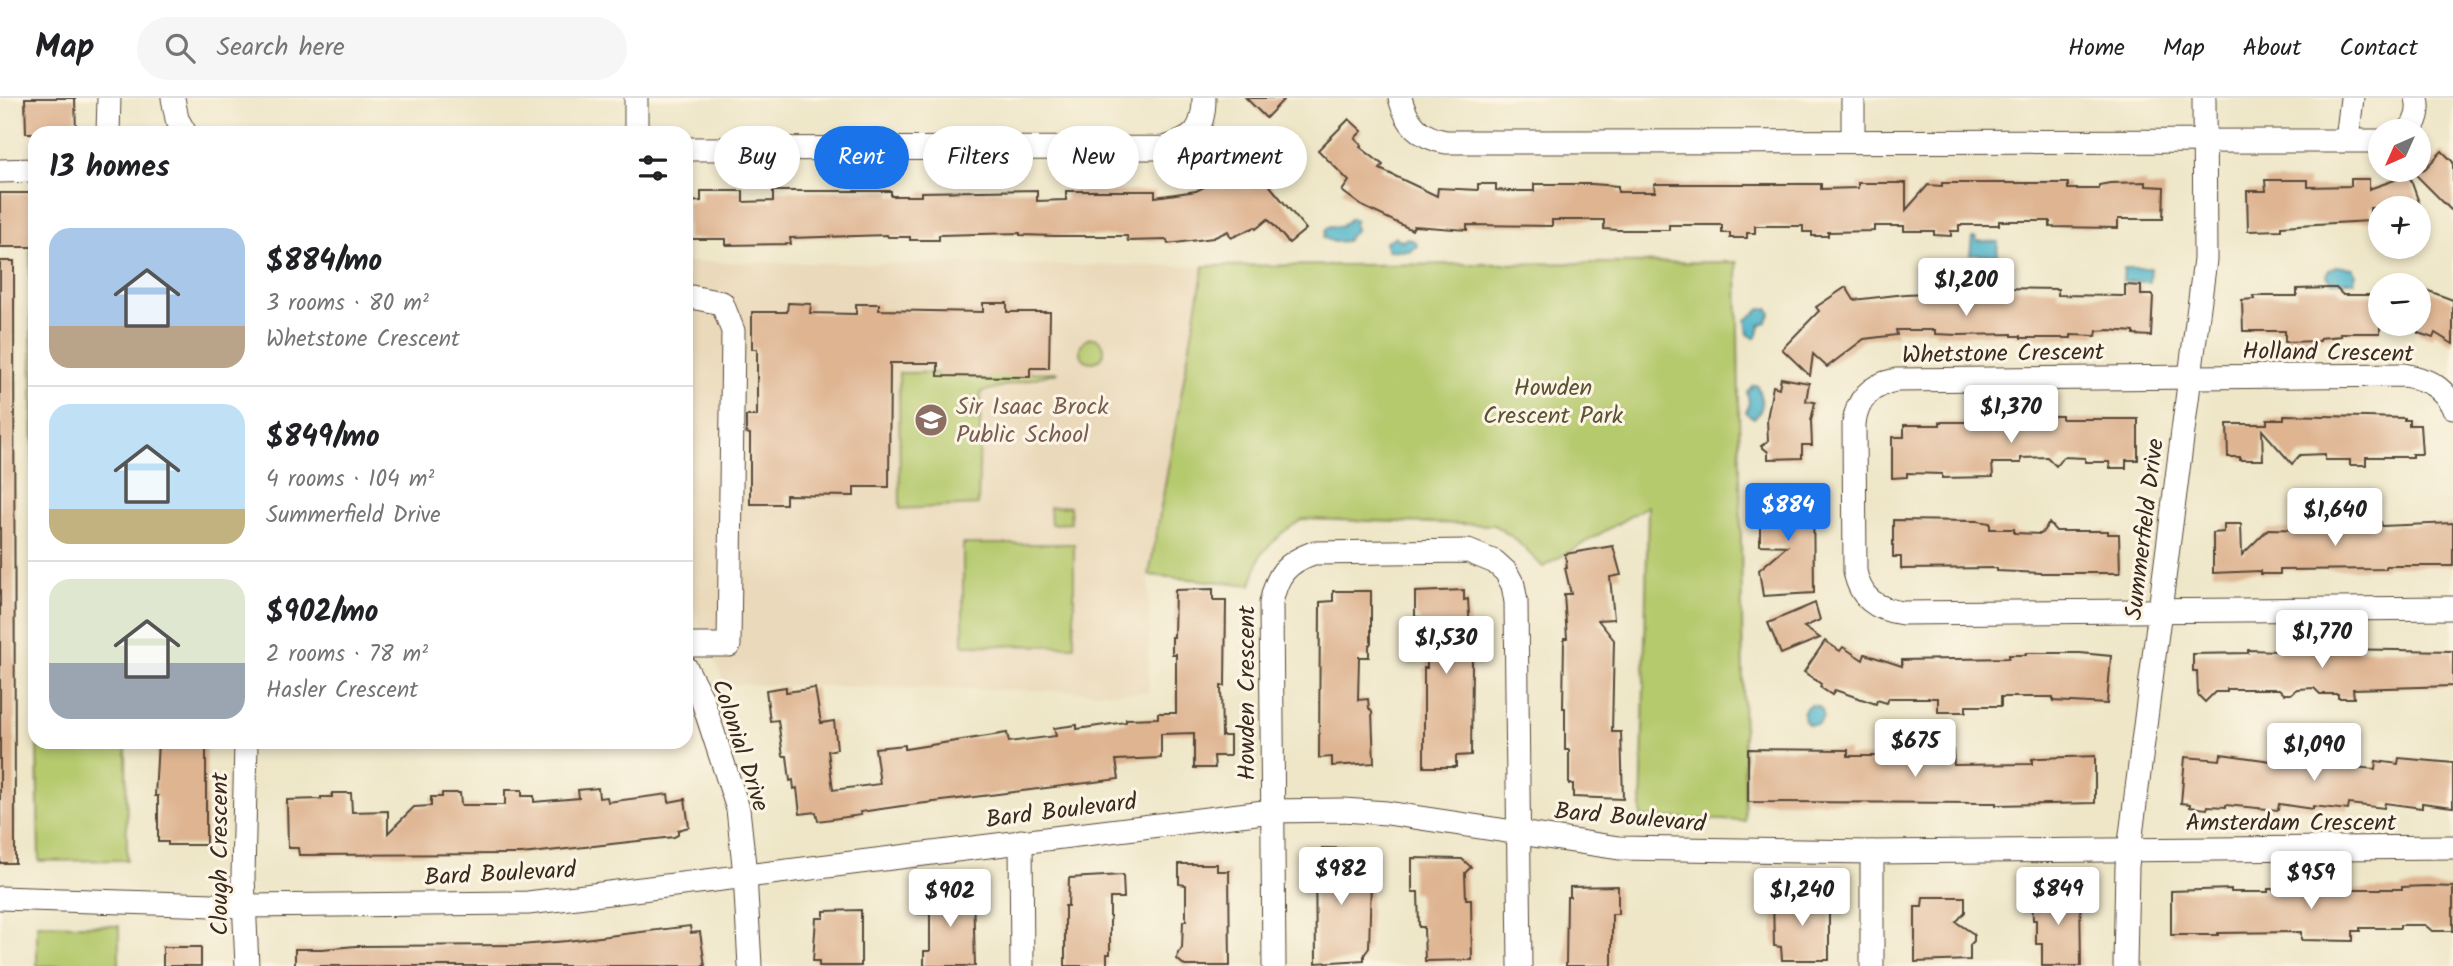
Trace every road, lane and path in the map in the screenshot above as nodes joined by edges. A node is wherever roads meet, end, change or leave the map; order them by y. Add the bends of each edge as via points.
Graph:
1 (109, 98) edge
2 (173, 98) edge
3 (636, 98) edge
4 (1204, 98) edge
5 (1400, 98) edge
6 (1853, 98) edge
7 (2204, 98) edge
8 (2352, 98) edge
9 (2417, 98) edge
10 (2415, 119) edge
11 (108, 126) edge
12 (182, 126) edge
13 (636, 126) edge
14 (2347, 140) junction
15 (1853, 141) junction
16 (2368, 141) edge
17 (2204, 142) junction
18 (693, 149) edge
19 (28, 170) edge
20 (0, 171) edge
21 (693, 297) edge
22 (2191, 378) junction
23 (2453, 407) edge
24 (2453, 608) edge
25 (2160, 611) junction
26 (693, 645) edge
27 (693, 682) edge
28 (246, 749) edge
29 (1272, 811) junction
30 (1519, 832) junction
31 (1021, 841) junction
32 (2453, 847) edge
33 (2129, 850) junction
34 (1872, 852) junction
35 (745, 874) junction
36 (0, 898) edge
37 (244, 905) junction
38 (247, 966) edge
39 (750, 966) edge
40 (1022, 966) edge
41 (1274, 966) edge
42 (1520, 966) edge
43 (1872, 966) edge
44 (2125, 966) edge

1 - 11 street
2 - 12 street
3 - 13 street
4 - 18 street via 1197,131 1188,140 1164,148
5 - 15 street via 1412,127 1432,140 1446,142
6 - 15 street
7 - 17 street, Summerfield Drive
8 - 14 street
9 - 10 street
14 - 16 street
14 - 17 street
15 - 17 street
17 - 22 street, Summerfield Drive via 2205,260
19 - 20 street
21 - 26 street via 722,303 733,331 729,645
22 - 23 street, Holland Crescent via 2404,375 2433,384
22 - 25 street, Summerfield Drive
22 - 25 street, Whetstone Crescent via 1896,380 1866,394 1854,424 1855,571 1864,595 1879,608 1902,613
24 - 25 street
25 - 33 street, Summerfield Drive
27 - 35 street, Colonial Drive via 738,808
28 - 37 street, Clough Crescent
29 - 30 street, Bard Boulevard via 1387,813
29 - 30 street, Howden Crescent via 1271,603 1281,574 1292,562 1313,553 1468,551 1506,572 1516,602
29 - 31 street, Bard Boulevard
29 - 41 street, Howden Crescent
30 - 34 street, Bard Boulevard via 1619,848
30 - 42 street, Howden Crescent
31 - 35 street, Bard Boulevard
31 - 40 street
32 - 33 street, Amsterdam Crescent
33 - 34 street, Bard Boulevard
33 - 44 street, Summerfield Drive
34 - 43 street
35 - 37 street, Bard Boulevard via 528,903
35 - 39 street, Colonial Drive
36 - 37 street, Bard Boulevard
37 - 38 street, Clough Crescent

